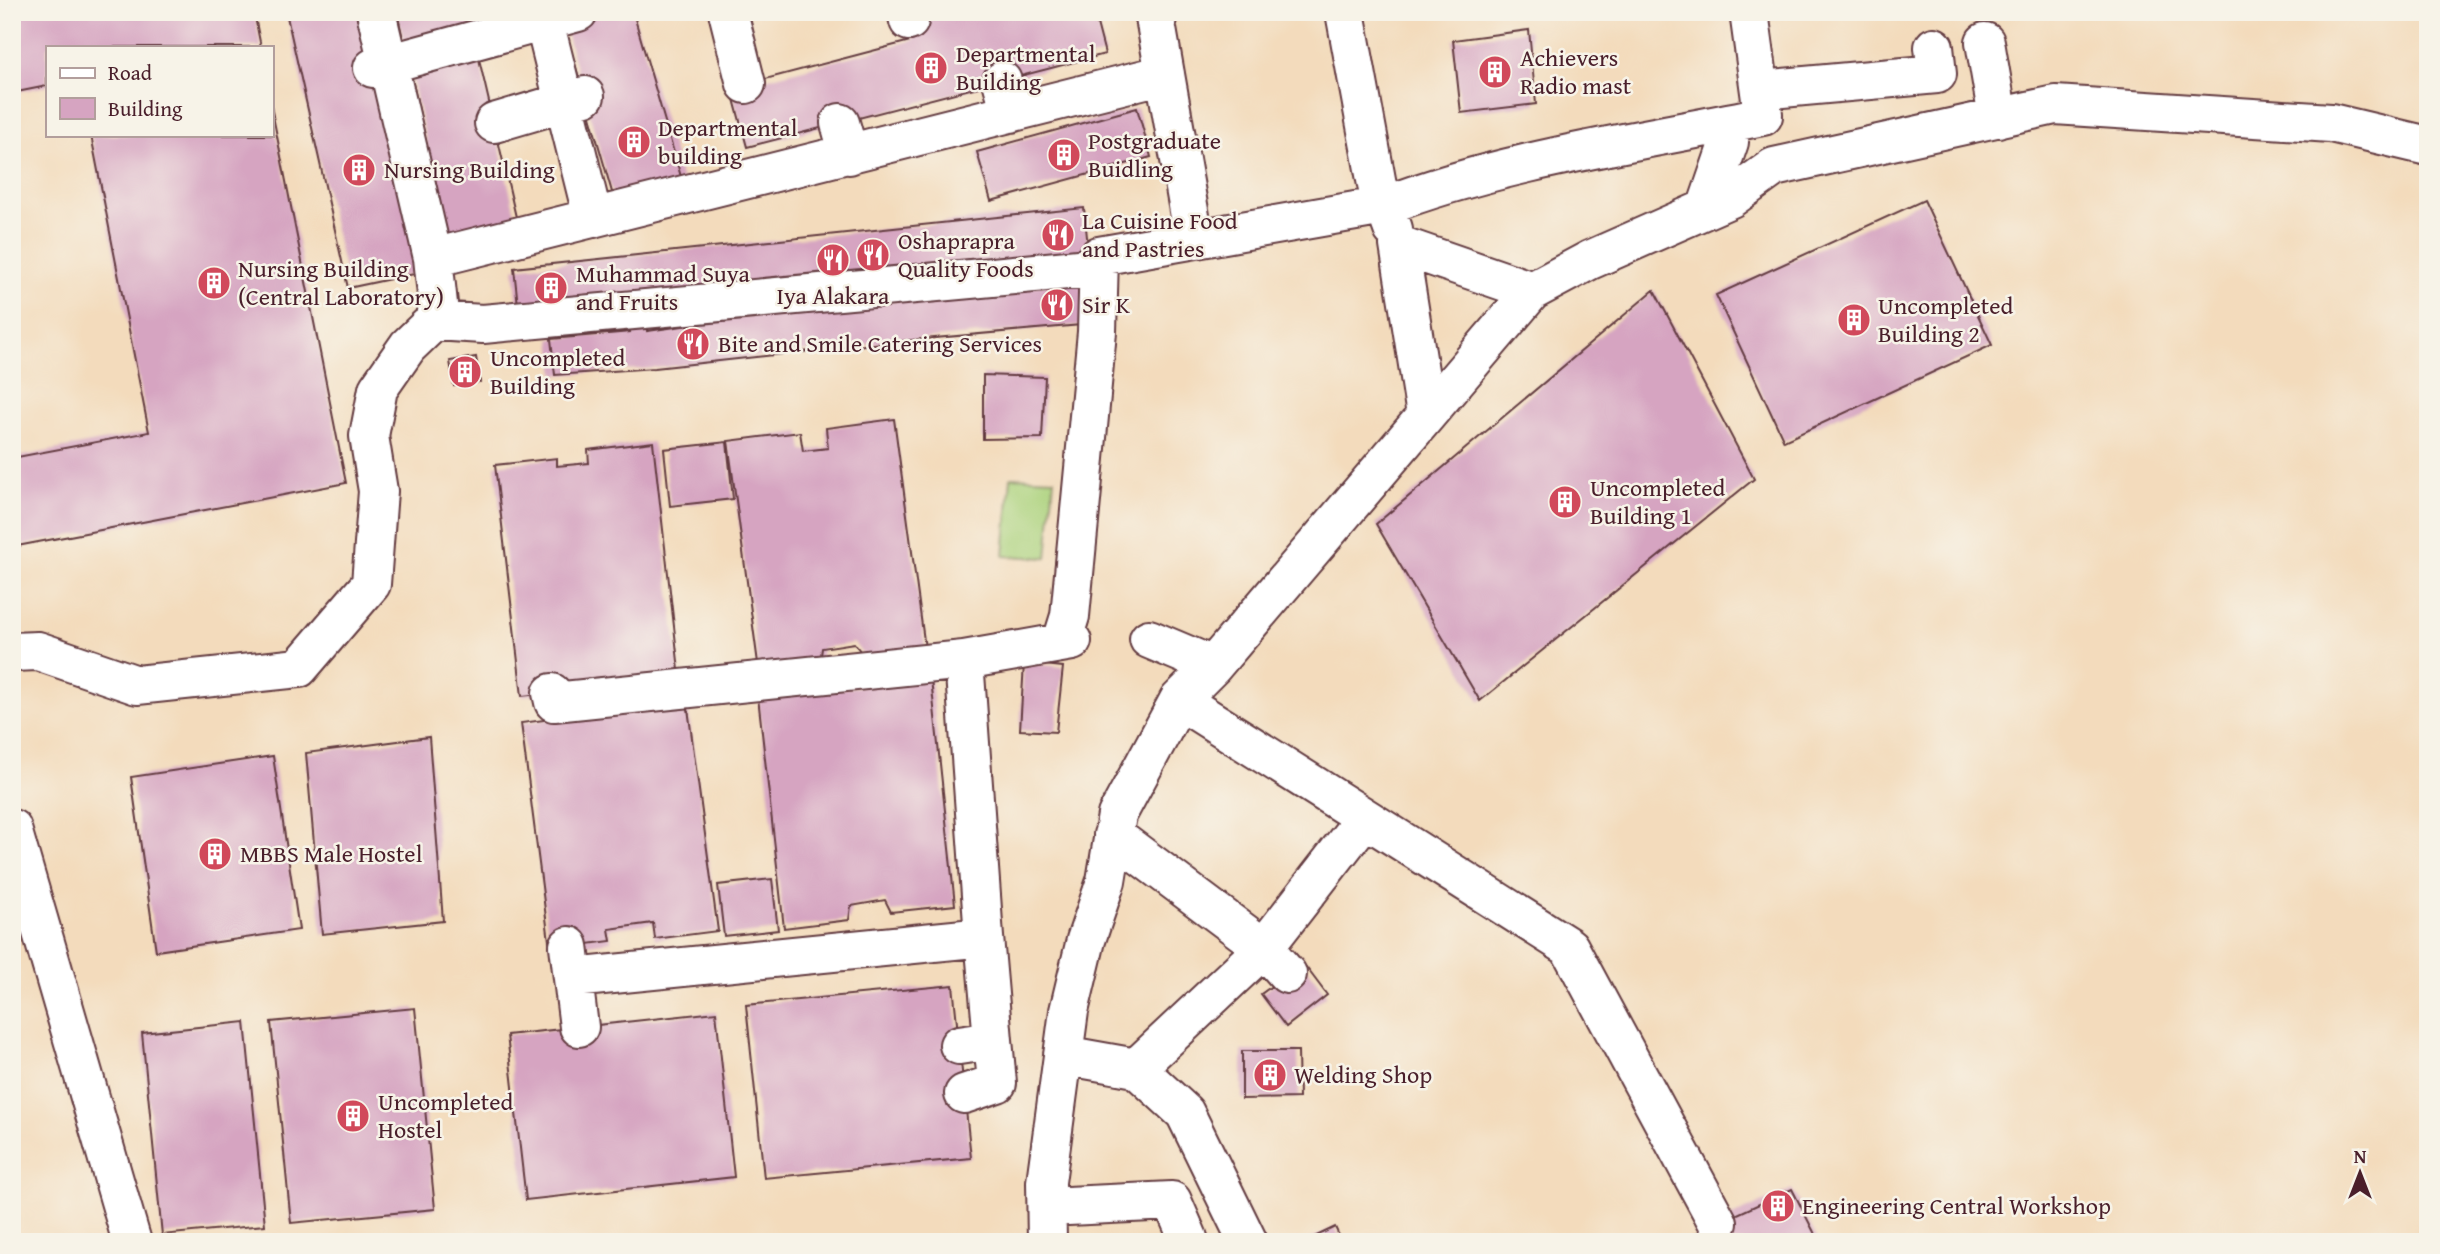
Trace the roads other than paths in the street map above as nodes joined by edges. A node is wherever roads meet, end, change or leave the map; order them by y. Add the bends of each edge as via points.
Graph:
1 (376, 12) edge
2 (728, 12) edge
3 (1154, 12) edge
4 (1345, 12) edge
5 (1749, 12) edge
6 (536, 20) edge
7 (1985, 42) dead end
8 (1934, 47) dead end
9 (380, 66) junction
10 (1165, 74) junction
11 (746, 84) dead end
12 (574, 99) junction
13 (1751, 109) junction
14 (1998, 118) junction
15 (494, 122) dead end
16 (2418, 143) edge
17 (1774, 167) junction
18 (1384, 206) junction
19 (1706, 209) junction
20 (593, 218) junction
21 (1194, 239) junction
22 (1399, 246) junction
23 (1099, 256) junction
24 (433, 258) junction
25 (1532, 291) junction
26 (434, 321) junction
27 (1426, 415) junction
28 (1149, 639) dead end
29 (12, 652) edge
30 (964, 660) junction
31 (1213, 666) junction
32 (552, 693) dead end
33 (1179, 700) junction
34 (1365, 818) junction
35 (12, 829) edge
36 (1113, 835) junction
37 (984, 937) junction
38 (1276, 961) junction
39 (579, 1027) dead end
40 (1063, 1055) junction
41 (1136, 1068) junction
42 (964, 1094) dead end
43 (1718, 1223) dead end
44 (1047, 1224) edge
45 (1188, 1238) dead end
46 (132, 1242) edge
47 (1248, 1242) edge

1 - 9 street
2 - 11 street
3 - 10 street
4 - 18 street via 1352,118
5 - 13 street
6 - 9 street
6 - 12 street
7 - 14 street
8 - 13 street via 1937,74
9 - 24 street
10 - 20 street via 1007,97 844,139
10 - 21 street
12 - 15 street
12 - 20 street
13 - 17 street
13 - 18 street via 1421,191
13 - 19 street via 1728,142
14 - 16 street via 2055,105 2331,123
14 - 17 street
17 - 19 street via 1731,198
18 - 21 street
18 - 22 street
19 - 25 street
20 - 24 street
21 - 23 street
22 - 25 street
22 - 27 street
23 - 26 street via 1089,268 484,324
23 - 30 street via 1097,332 1067,641
24 - 26 street via 438,304
25 - 27 street
26 - 29 street via 408,346 378,389 369,436 378,491 371,584 299,668 137,685 38,651
27 - 31 street
28 - 31 street
30 - 32 street via 897,660 554,702
30 - 37 street
31 - 33 street
33 - 34 street
33 - 36 street via 1116,816
34 - 38 street
34 - 43 street via 1569,947
35 - 46 street
36 - 38 street
36 - 40 street via 1106,881 1069,1011
37 - 39 street via 894,929 571,962
37 - 42 street via 976,1042 998,1083
38 - 41 street
40 - 41 street
40 - 44 street via 1046,1182
41 - 47 street via 1185,1113
44 - 45 street via 1172,1201

